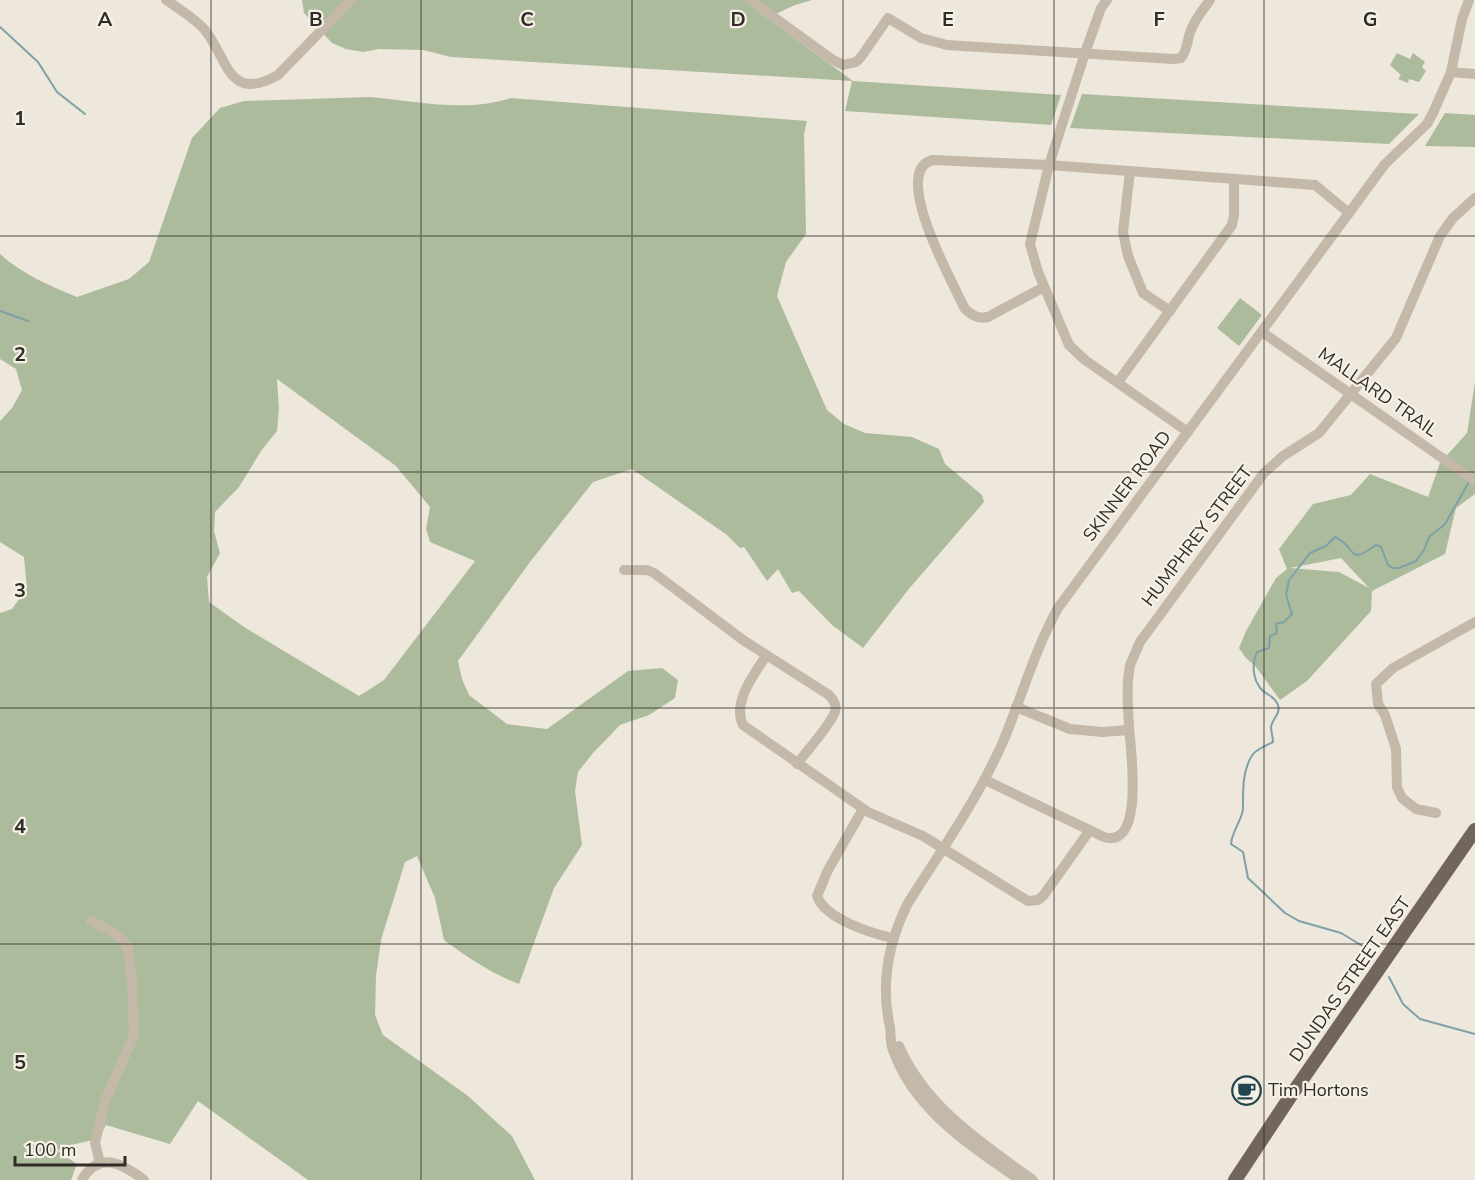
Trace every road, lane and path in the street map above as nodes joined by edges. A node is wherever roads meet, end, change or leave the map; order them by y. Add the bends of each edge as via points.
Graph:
1 (166, 0) edge
2 (351, 0) edge
3 (750, 0) edge
4 (1107, 0) edge
5 (1210, 0) edge
6 (1469, 0) edge
7 (1084, 53) junction
8 (1451, 72) junction
9 (1475, 74) edge
10 (1049, 165) junction
11 (1130, 171) junction
12 (1234, 179) junction
13 (1475, 198) edge
14 (1348, 213) junction
15 (1044, 287) junction
16 (1170, 311) junction
17 (1262, 332) junction
18 (1118, 382) junction
19 (1352, 394) junction
20 (1188, 432) junction
21 (1475, 481) edge
22 (624, 570) dead end
23 (1475, 622) edge
24 (766, 656) junction
25 (1016, 707) junction
26 (1129, 730) junction
27 (797, 764) junction
28 (985, 780) junction
29 (863, 809) junction
30 (1436, 813) dead end
31 (1090, 830) junction
32 (1475, 830) edge
33 (1470, 846) edge
34 (943, 848) junction
35 (91, 921) dead end
36 (892, 938) junction
37 (890, 1029) junction
38 (98, 1159) junction
39 (82, 1180) edge
40 (144, 1180) edge
41 (1020, 1180) edge
42 (1033, 1180) edge
43 (1235, 1180) edge

1 - 2 street via 204,29 232,76 256,84 278,75
3 - 7 street via 843,65 861,57 888,18 921,38 947,45
4 - 7 street
5 - 7 street via 1190,31 1181,58
6 - 8 street, SKINNER ROAD
7 - 10 street
8 - 9 street
8 - 14 street, SKINNER ROAD via 1427,124 1385,164
10 - 11 street
10 - 15 street via 1030,244
10 - 15 street via 933,160 920,168 917,183 927,226 965,309 972,316 988,317
11 - 12 street
11 - 16 street via 1123,232 1128,256 1143,293
12 - 14 street via 1315,185
12 - 16 street via 1232,225
13 - 19 street, HUMPHREY STREET via 1440,236 1396,338
14 - 17 street, SKINNER ROAD
15 - 18 street via 1069,345
16 - 18 street
17 - 19 street, MALLARD TRAIL
17 - 20 street, SKINNER ROAD
18 - 20 street
19 - 21 street, MALLARD TRAIL
19 - 26 street, HUMPHREY STREET via 1319,433 1264,473 1140,642 1128,680
20 - 25 street, SKINNER ROAD via 1058,608 1046,628
22 - 24 street via 654,573
23 - 30 street via 1393,668 1377,684 1378,704 1396,749 1397,788 1402,798 1416,809
24 - 27 street via 745,692 740,720
24 - 27 street via 829,695 835,705 834,715
25 - 26 street via 1070,729
25 - 28 street, SKINNER ROAD
26 - 31 street, HUMPHREY STREET via 1133,792 1128,822 1121,835 1113,839
27 - 29 street
28 - 31 street
28 - 34 street, SKINNER ROAD
29 - 34 street
29 - 36 street via 817,897 832,914 866,931
31 - 34 street via 1043,896 1033,902
32 - 33 main road, DUNDAS STREET EAST
33 - 43 main road, DUNDAS STREET EAST
34 - 36 street, SKINNER ROAD via 908,903
35 - 38 street via 116,933 128,948 135,1025 131,1045 105,1101 95,1143
36 - 37 street, SKINNER ROAD via 885,980
37 - 41 street, SKINNER ROAD via 892,1048 902,1071 932,1112 963,1140
37 - 42 street, SKINNER ROAD via 913,1073 938,1106 967,1133
38 - 39 street
38 - 40 street via 106,1154

